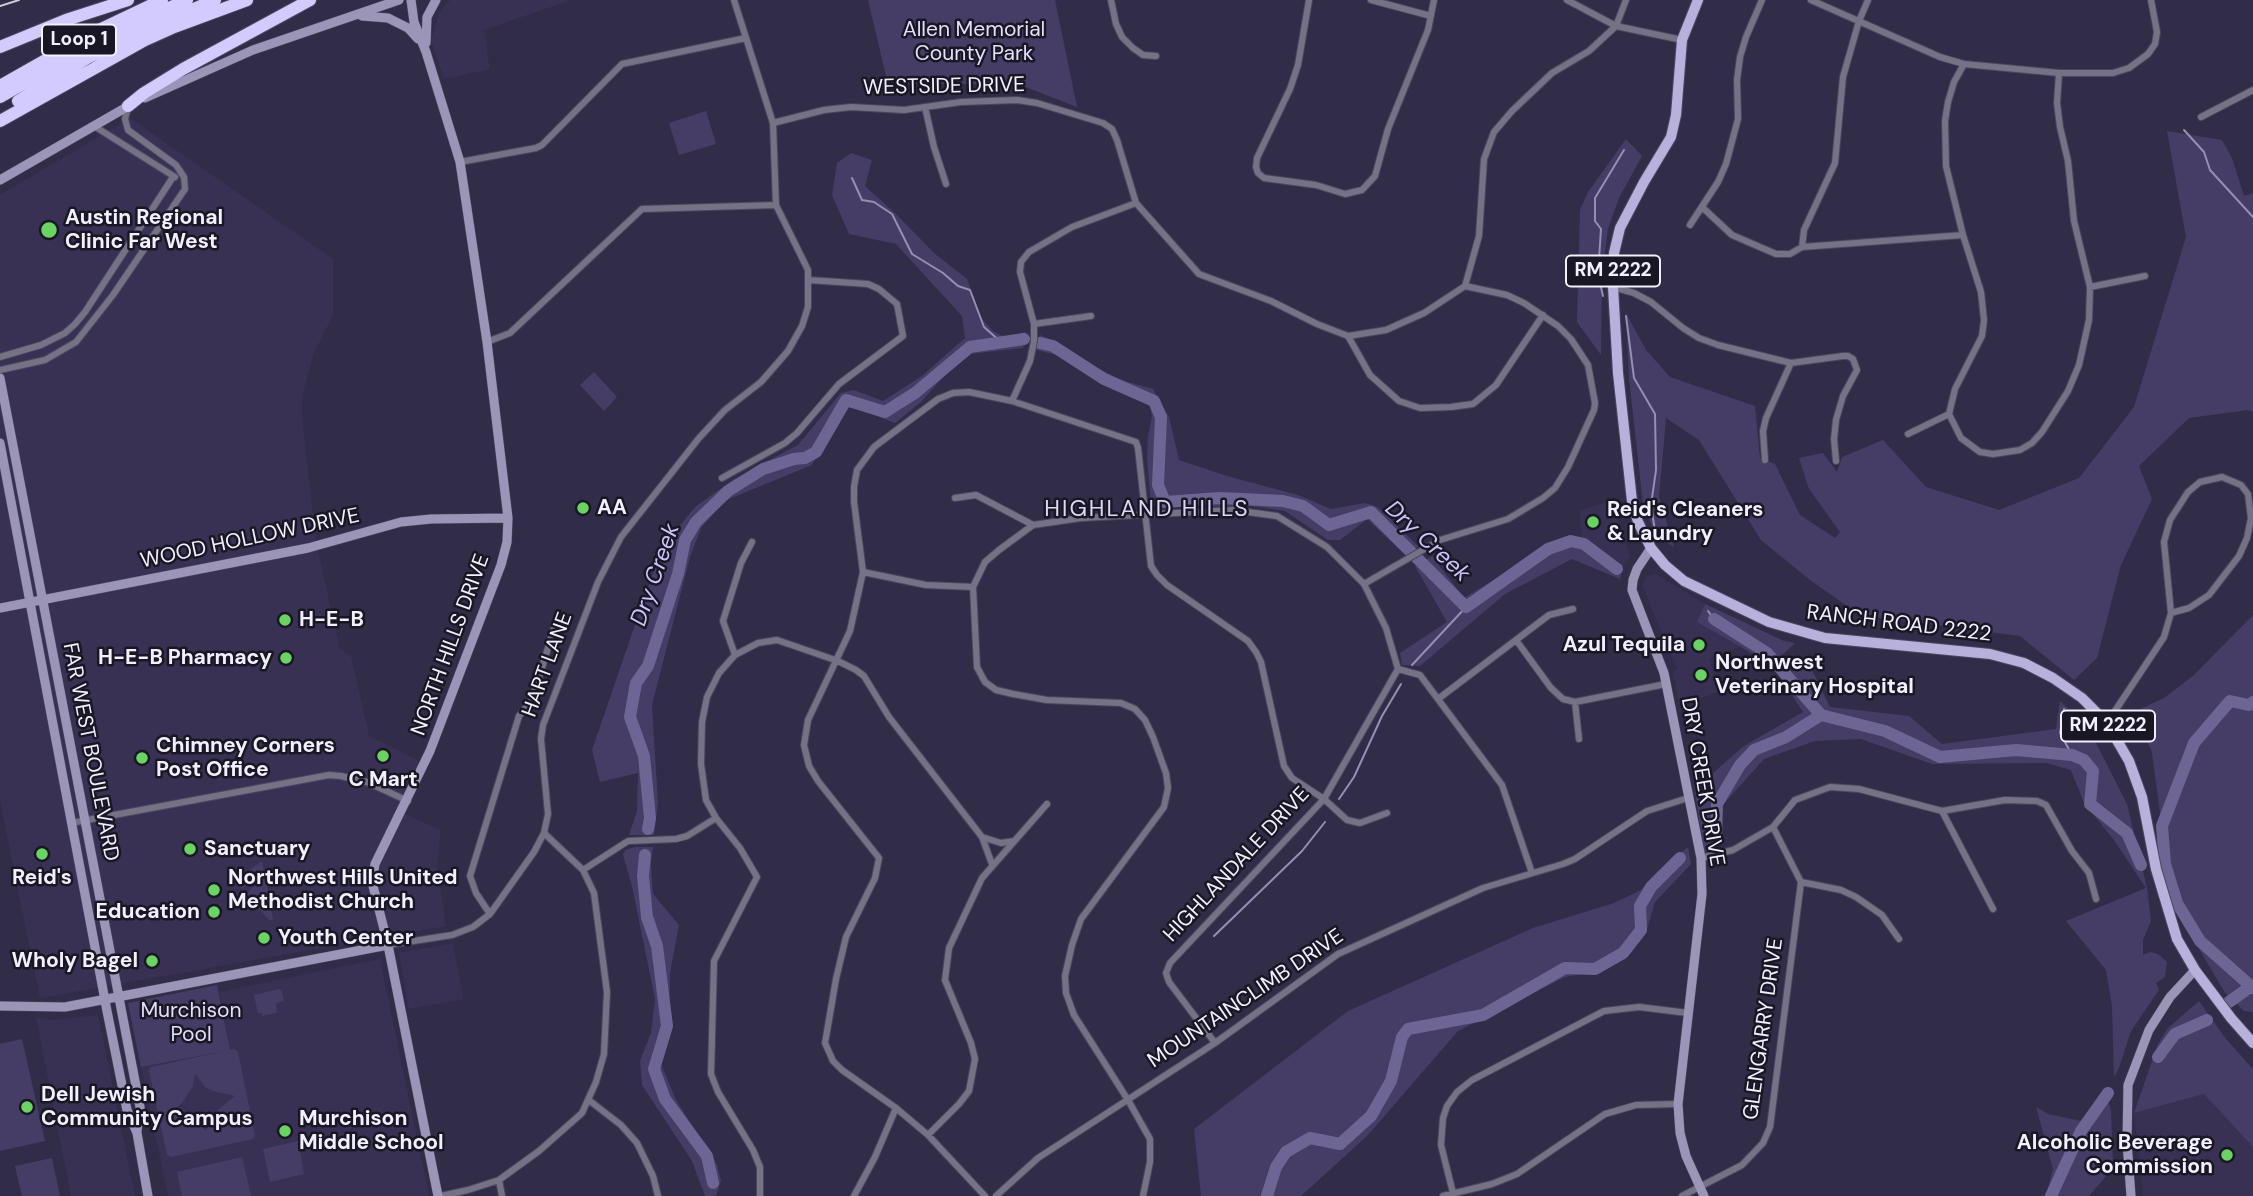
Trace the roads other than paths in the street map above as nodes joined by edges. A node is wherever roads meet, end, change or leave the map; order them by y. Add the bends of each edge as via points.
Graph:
1 (128, 0) edge
2 (162, 0) edge
3 (187, 0) edge
4 (215, 0) edge
5 (247, 0) edge
6 (310, 0) edge
7 (399, 0) edge
8 (411, 0) edge
9 (436, 0) edge
10 (734, 0) edge
11 (1111, 0) edge
12 (1309, 0) edge
13 (1371, 0) edge
14 (1434, 0) edge
15 (1567, 0) edge
16 (1626, 0) edge
17 (1698, 0) edge
18 (1762, 0) edge
19 (1811, 0) edge
20 (1868, 0) edge
21 (2151, 0) edge
22 (351, 16) junction
23 (1432, 16) junction
24 (1859, 21) junction
25 (1616, 26) junction
26 (746, 38) junction
27 (1682, 40) junction
28 (0, 47) edge
29 (128, 49) junction
30 (426, 52) junction
31 (1156, 56) dead end
32 (1964, 64) junction
33 (65, 72) junction
34 (2059, 73) junction
35 (0, 86) edge
36 (2253, 90) edge
37 (0, 97) edge
38 (128, 106) junction
39 (925, 107) junction
40 (0, 112) edge
41 (2201, 117) dead end
42 (0, 121) edge
43 (773, 123) junction
44 (94, 126) junction
45 (460, 162) junction
46 (173, 177) junction
47 (184, 177) junction
48 (0, 180) edge
49 (946, 184) dead end
50 (1136, 203) junction
51 (776, 205) junction
52 (1702, 207) junction
53 (1690, 225) dead end
54 (1964, 235) junction
55 (1802, 247) junction
56 (2145, 276) dead end
57 (809, 280) junction
58 (1465, 286) junction
59 (1613, 287) junction
60 (2090, 287) junction
61 (99, 291) junction
62 (113, 295) junction
63 (1543, 315) junction
64 (1091, 316) dead end
65 (1034, 324) junction
66 (1348, 336) junction
67 (487, 342) junction
68 (0, 357) edge
69 (1791, 363) junction
70 (0, 370) edge
71 (0, 378) edge
72 (1012, 401) junction
73 (1949, 414) junction
74 (1908, 434) dead end
75 (0, 443) edge
76 (1765, 460) dead end
77 (1836, 461) dead end
78 (722, 478) dead end
79 (955, 498) dead end
80 (1146, 514) junction
81 (508, 518) junction
82 (1033, 526) junction
83 (752, 542) dead end
84 (1651, 548) junction
85 (863, 572) junction
86 (1364, 584) junction
87 (974, 587) junction
88 (43, 599) junction
89 (30, 601) junction
90 (0, 608) edge
91 (1573, 609) dead end
92 (2171, 613) junction
93 (556, 622) dead end
94 (1516, 640) junction
95 (735, 654) junction
96 (838, 661) junction
97 (1398, 669) junction
98 (1666, 684) junction
99 (1438, 699) junction
100 (1575, 702) junction
101 (2107, 723) junction
102 (1580, 739) dead end
103 (1688, 798) junction
104 (1324, 799) junction
105 (408, 801) junction
106 (1047, 804) dead end
107 (1942, 811) junction
108 (1387, 813) dead end
109 (716, 818) junction
110 (85, 820) junction
111 (71, 823) junction
112 (1773, 827) junction
113 (544, 833) junction
114 (982, 837) junction
115 (1014, 841) junction
116 (1701, 858) junction
117 (992, 864) junction
118 (583, 870) junction
119 (1532, 873) junction
120 (1801, 882) junction
121 (2096, 899) dead end
122 (1993, 909) dead end
123 (490, 914) junction
124 (1899, 939) dead end
125 (388, 944) junction
126 (2195, 970) junction
127 (118, 997) junction
128 (105, 1000) junction
129 (0, 1006) edge
130 (1688, 1013) junction
131 (1215, 1043) junction
132 (2253, 1043) edge
133 (1128, 1100) junction
134 (590, 1101) junction
135 (1678, 1104) junction
136 (896, 1108) junction
137 (137, 1133) junction
138 (928, 1135) junction
139 (499, 1180) junction
140 (1701, 1191) edge
141 (1453, 1193) junction
142 (148, 1196) edge
143 (440, 1196) edge
144 (502, 1196) edge
145 (658, 1196) edge
146 (760, 1196) edge
147 (854, 1196) edge
148 (985, 1196) edge
149 (996, 1196) edge
150 (1143, 1196) edge
151 (1443, 1196) edge
152 (1682, 1196) edge
153 (2131, 1196) edge

1 - 28 highway
2 - 35 highway, Loop 1
3 - 37 highway via 84,48
4 - 33 highway
5 - 29 highway, Loop 1
6 - 38 highway via 183,69
7 - 22 street
8 - 30 street, NORTH HILLS DRIVE
9 - 30 street, NORTH HILLS DRIVE via 427,17
10 - 26 street, HART LANE
11 - 31 street via 1122,37 1143,55
12 - 23 street via 1298,65 1256,167 1271,180 1345,194 1368,186 1375,176 1388,129
13 - 23 street
14 - 23 street
15 - 25 street
16 - 25 street
17 - 27 main road, RANCH ROAD 2222 / RM 2222
18 - 52 street via 1740,57 1738,119 1732,146
19 - 24 street
20 - 24 street
21 - 34 street via 2157,39 2148,54 2121,72
22 - 30 street via 380,16 397,22 408,28
22 - 38 street via 253,50
24 - 32 street
24 - 55 street via 1843,77 1835,163 1804,230
25 - 27 street
25 - 58 street via 1589,51 1552,73 1494,132 1484,159 1479,236
26 - 43 street, HART LANE
26 - 45 street via 622,64 542,145
27 - 59 main road, RANCH ROAD 2222 / RM 2222 via 1671,137 1620,228
29 - 33 highway
29 - 42 highway, Loop 1
30 - 45 street, NORTH HILLS DRIVE
32 - 34 street
32 - 54 street via 1948,102 1944,143
33 - 40 highway
34 - 60 street via 2060,127 2074,221
36 - 41 street
38 - 44 street
38 - 47 street via 128,130 176,164
39 - 43 street, WESTSIDE DRIVE via 891,111 851,107
39 - 49 street
39 - 50 street, WESTSIDE DRIVE via 1017,100 1103,123 1117,140
43 - 51 street, HART LANE
44 - 46 street
44 - 48 street
45 - 67 street, NORTH HILLS DRIVE
46 - 47 street
46 - 61 street
47 - 62 street via 185,189
50 - 65 street via 1072,227 1029,252 1020,272
50 - 66 street via 1199,274
51 - 57 street, HART LANE
51 - 67 street via 642,209 510,333
52 - 53 street
52 - 55 street via 1732,235 1756,246 1783,254
54 - 55 street
54 - 73 street via 1984,320 1982,336 1955,389
56 - 60 street
57 - 78 street via 880,289 897,304 903,336 839,384 785,443
57 - 113 street, HART LANE via 808,307 788,351 699,438 621,537 598,582 543,725 548,814
58 - 63 street via 1507,295
58 - 66 street via 1424,313 1386,330
59 - 69 street via 1651,302 1699,338
59 - 84 main road, RANCH ROAD 2222 / RM 2222 via 1632,500
60 - 73 street via 2089,320 2079,365 2057,411 2032,443 2006,453 1980,452 1961,438
61 - 62 street
61 - 68 street via 65,333
62 - 70 street via 76,342 45,360
63 - 66 street via 1496,385 1473,404 1451,407 1420,408 1399,401 1370,375
63 - 86 street via 1580,352 1588,366 1595,403 1555,488 1508,519 1440,540
64 - 65 street
65 - 72 street via 1030,361
67 - 81 street, NORTH HILLS DRIVE
69 - 76 street via 1766,418
69 - 77 street via 1848,356 1856,365 1839,408
71 - 88 street, FAR WEST BOULEVARD
72 - 80 street via 1136,442
72 - 85 street via 953,393 938,399 865,457 857,470 854,494
73 - 74 street
75 - 89 street, FAR WEST BOULEVARD
79 - 82 street via 976,495
80 - 82 street
80 - 86 street via 1233,510 1277,516 1327,547
80 - 104 street via 1151,566 1248,641 1261,662 1284,766 1292,778
81 - 88 street, WOOD HOLLOW DRIVE via 401,522 309,548
81 - 105 street, NORTH HILLS DRIVE via 501,565
82 - 87 street via 985,562
83 - 95 street via 723,621
84 - 98 street, DRY CREEK DRIVE via 1637,569 1632,590
84 - 101 main road, RANCH ROAD 2222 / RM 2222 via 1684,581 1769,622 1825,638 1990,654 2024,663 2082,698
85 - 87 street via 926,585
85 - 96 street
86 - 97 street via 1386,628
87 - 133 street via 977,667 985,682 1013,694 1047,700 1109,701 1136,709 1166,773 1164,807 1081,919 1065,976 1074,1015
88 - 89 street, WOOD HOLLOW DRIVE
88 - 110 street, FAR WEST BOULEVARD
89 - 90 street, WOOD HOLLOW DRIVE
89 - 111 street, FAR WEST BOULEVARD
91 - 94 street via 1549,615
92 - 92 street via 2200,603 2239,555 2251,518 2248,494 2241,485 2222,477 2200,482 2178,504 2164,542
92 - 101 street via 2164,637
93 - 123 street via 532,700 519,716 470,876
94 - 99 street
94 - 100 street via 1550,688
95 - 96 street via 777,640
95 - 109 street via 707,697 702,722 706,800
96 - 114 street via 864,676 889,717
96 - 136 street via 818,694 804,745 809,766 876,852 879,867 846,937 825,1043 842,1070
97 - 99 street via 1420,675
97 - 104 street, HIGHLANDALE DRIVE
98 - 100 street
98 - 103 street, DRY CREEK DRIVE
99 - 119 street via 1502,785
100 - 102 street
101 - 126 main road, RANCH ROAD 2222 / RM 2222 via 2129,761 2142,797 2166,907
103 - 116 street, DRY CREEK DRIVE
103 - 119 street, MOUNTAINCLIMB DRIVE via 1647,811 1576,859
104 - 108 street via 1347,820 1360,823
104 - 131 street, HIGHLANDALE DRIVE via 1170,963 1169,982
105 - 110 street via 367,782 330,775
105 - 125 street, NORTH HILLS DRIVE via 375,864 372,882
106 - 115 street
107 - 112 street via 1859,789 1830,787 1795,800
107 - 121 street via 2005,800 2036,800 2046,805 2089,873
107 - 122 street
109 - 118 street via 676,839 628,841
109 - 146 street via 757,877 714,961 711,1074 760,1167
110 - 111 street
110 - 127 street, FAR WEST BOULEVARD
111 - 128 street, FAR WEST BOULEVARD
112 - 116 street via 1733,850
112 - 120 street
113 - 118 street
113 - 123 street, HART LANE
114 - 115 street via 1001,843
114 - 117 street
115 - 117 street
116 - 130 street, DRY CREEK DRIVE via 1702,894
117 - 138 street via 945,962 949,993 975,1059 973,1077 959,1104
118 - 134 street via 594,892 607,992 604,1054
119 - 131 street, MOUNTAINCLIMB DRIVE via 1483,888 1338,954
120 - 124 street via 1856,897 1882,915
120 - 140 street, GLENGARRY DRIVE via 1770,1127 1753,1156
123 - 125 street, HART LANE via 452,935
125 - 127 street, HART LANE
125 - 143 street, NORTH HILLS DRIVE
126 - 132 main road, RANCH ROAD 2222 / RM 2222
126 - 153 street via 2149,1030 2128,1085
127 - 128 street, HART LANE
127 - 137 street, FAR WEST BOULEVARD via 140,1107
128 - 129 street, HART LANE via 65,1007
128 - 137 street, FAR WEST BOULEVARD via 127,1110
130 - 135 street, DRY CREEK DRIVE
130 - 141 street via 1639,1007 1604,1011 1472,1080 1447,1105 1443,1118 1441,1145
131 - 133 street, MOUNTAINCLIMB DRIVE
133 - 149 street, MOUNTAINCLIMB DRIVE via 1038,1158
133 - 150 street via 1150,1139
134 - 139 street via 560,1134
134 - 145 street via 636,1143
135 - 140 street, DRY CREEK DRIVE via 1686,1156
135 - 141 street via 1636,1105 1605,1114 1517,1174
136 - 138 street
136 - 147 street
137 - 142 street, FAR WEST BOULEVARD
138 - 148 street
139 - 143 street
139 - 144 street
140 - 152 street, GLENGARRY DRIVE
141 - 151 street

